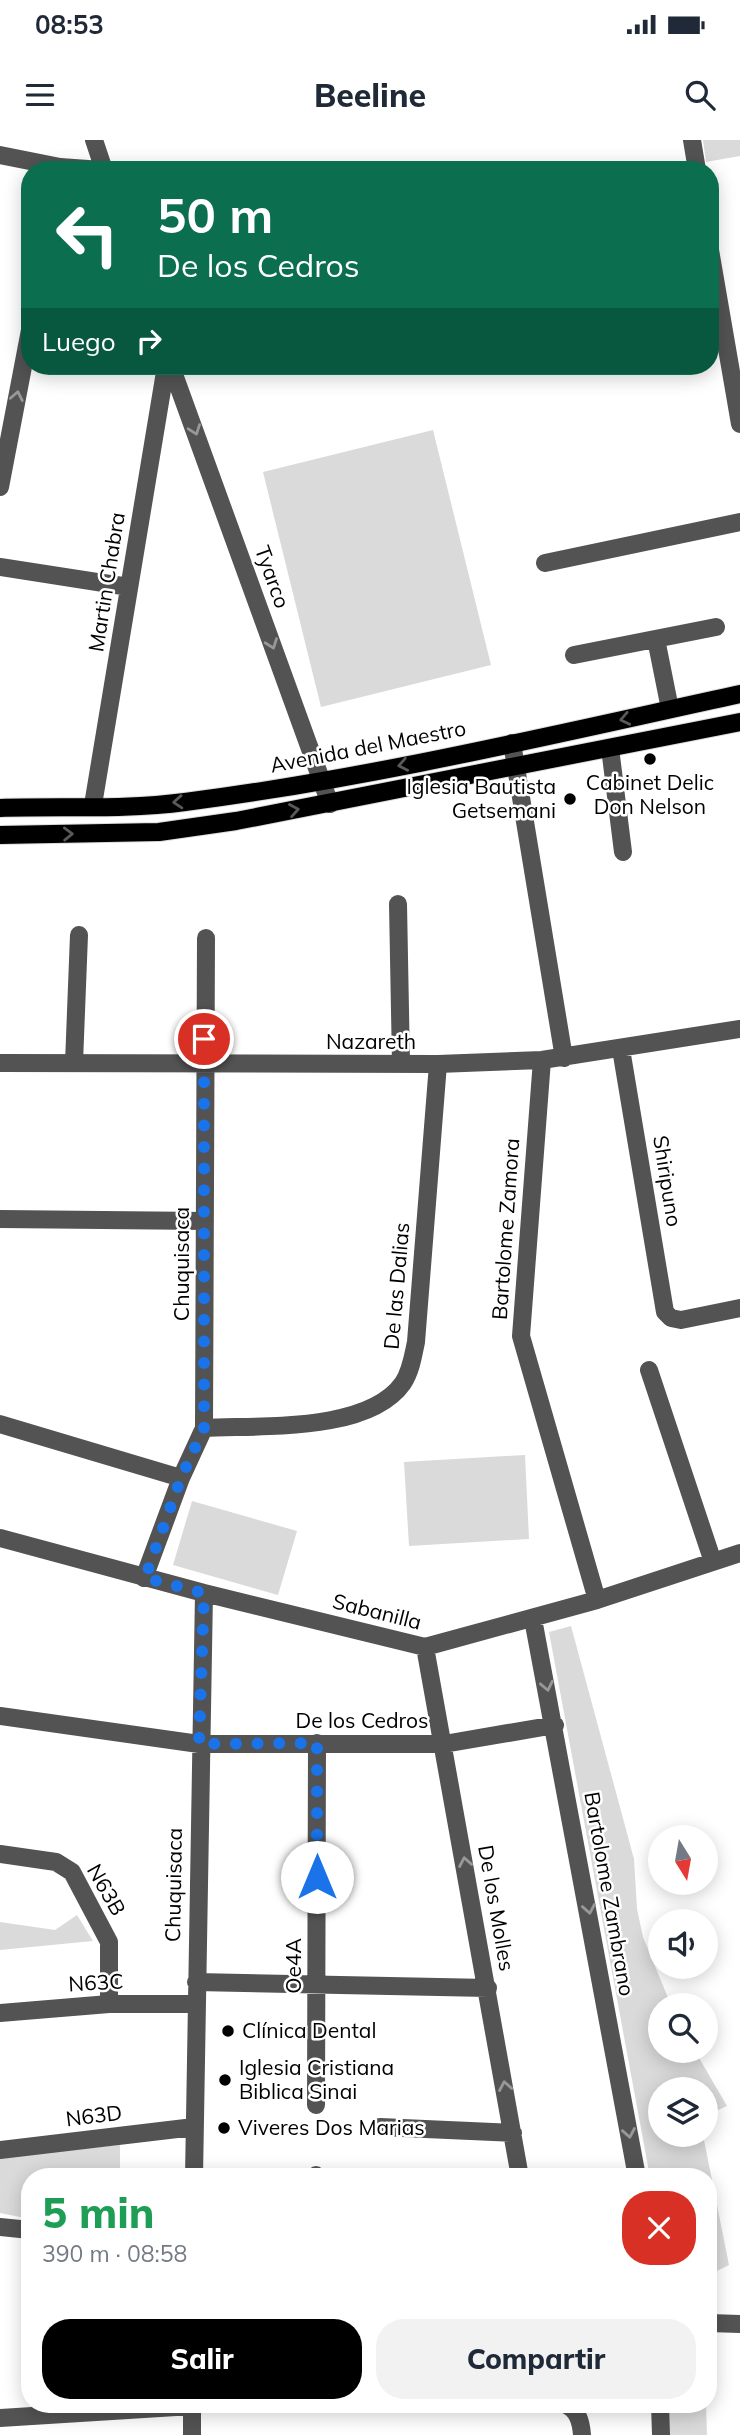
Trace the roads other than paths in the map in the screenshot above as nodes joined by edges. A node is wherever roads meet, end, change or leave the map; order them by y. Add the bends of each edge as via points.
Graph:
1 (94, 140) edge
2 (692, 140) edge
3 (0, 155) edge
4 (28, 161) edge
5 (100, 161) edge
6 (696, 161) edge
7 (719, 302) edge
8 (21, 375) edge
9 (164, 375) edge
10 (174, 375) edge
11 (740, 424) edge
12 (0, 487) edge
13 (740, 522) edge
14 (545, 562) dead end
15 (0, 567) edge
16 (129, 587) junction
17 (716, 627) dead end
18 (656, 639) junction
19 (574, 655) dead end
20 (740, 694) edge
21 (670, 709) junction
22 (740, 722) edge
23 (512, 743) junction
24 (610, 748) junction
25 (516, 766) junction
26 (321, 781) junction
27 (232, 795) junction
28 (330, 804) junction
29 (93, 805) junction
30 (0, 808) edge
31 (236, 821) junction
32 (0, 835) edge
33 (623, 852) dead end
34 (398, 904) dead end
35 (79, 935) dead end
36 (206, 938) dead end
37 (740, 1029) edge
38 (621, 1049) junction
39 (564, 1058) junction
40 (542, 1060) junction
41 (0, 1063) edge
42 (74, 1063) junction
43 (401, 1064) junction
44 (438, 1064) junction
45 (204, 1065) junction
46 (0, 1219) edge
47 (205, 1221) junction
48 (740, 1308) edge
49 (649, 1370) dead end
50 (0, 1424) edge
51 (204, 1428) junction
52 (181, 1478) junction
53 (0, 1538) edge
54 (740, 1553) edge
55 (713, 1562) junction
56 (145, 1578) junction
57 (204, 1593) junction
58 (597, 1600) junction
59 (533, 1619) junction
60 (425, 1647) junction
61 (0, 1716) edge
62 (555, 1725) junction
63 (317, 1743) junction
64 (199, 1744) junction
65 (444, 1745) junction
66 (0, 1854) edge
67 (196, 1982) junction
68 (317, 1985) junction
69 (488, 1988) junction
70 (109, 2004) junction
71 (196, 2004) junction
72 (0, 2013) edge
73 (316, 2105) dead end
74 (194, 2127) junction
75 (380, 2127) dead end
76 (513, 2133) junction
77 (0, 2150) edge
78 (194, 2168) edge
79 (519, 2168) edge
80 (635, 2168) edge
81 (0, 2227) edge
82 (21, 2229) edge
83 (717, 2323) edge
84 (740, 2324) edge
85 (74, 2413) edge
86 (192, 2413) edge
87 (576, 2413) edge
88 (660, 2413) edge
89 (0, 2418) edge
90 (192, 2435) edge
91 (582, 2435) edge
92 (661, 2435) edge

1 - 5 street
2 - 6 street
3 - 4 street
7 - 11 street
12 -> 8 street
9 - 16 street, Martin Chabra
10 -> 26 street, Tyarco
13 - 14 street
15 - 16 street
16 - 29 street, Martin Chabra
17 - 18 street
18 - 19 street
18 - 21 street
20 - 21 main road, Avenida del Maestro
21 -> 23 main road, Avenida del Maestro
22 - 24 main road
23 - 25 street
23 -> 26 main road, Avenida del Maestro
24 - 25 main road
24 - 33 street
25 - 28 main road
25 - 39 street
26 - 27 main road, Avenida del Maestro
26 - 28 street, Tyarco
27 -> 29 main road, Avenida del Maestro via 182,803
27 - 31 main road
31 -> 28 main road
29 - 30 main road, Avenida del Maestro
32 -> 31 main road via 159,832
34 - 43 street
35 - 42 street
36 - 45 street, Chuquisaca
37 - 38 street, Nazareth
38 - 39 street, Nazareth
38 - 48 street, Shiripuno via 665,1312 681,1320
39 - 40 street, Nazareth
40 - 44 street, Nazareth
40 - 58 street, Bartolome Zamora via 521,1336
41 - 42 street, Nazareth
42 - 45 street, Nazareth
43 - 44 street, Nazareth
43 - 45 street, Nazareth
44 - 51 street, De las Dalias via 416,1342 403,1383 373,1409 354,1416
45 - 47 street, Chuquisaca
46 - 47 street
47 - 51 street, Chuquisaca
49 - 55 street
50 - 52 street
51 - 52 street, Chuquisaca
52 - 56 street, Chuquisaca
53 - 56 street, Sabanilla
54 - 55 street, Sabanilla
55 - 58 street, Sabanilla
56 - 57 street, Sabanilla
57 - 60 street, Sabanilla
57 - 64 street, Chuquisaca
58 - 59 street, Sabanilla
59 - 60 street, Sabanilla
59 -> 62 street, Bartolome Zambrano
60 - 65 street, De los Molles
61 - 64 street, De los Cedros
62 - 65 street, De los Cedros
62 -> 80 street, Bartolome Zambrano
63 - 64 street, De los Cedros
63 - 65 street, De los Cedros
63 - 68 street, Oe4A
64 - 67 street, Chuquisaca
69 -> 65 street, De los Molles
66 - 70 street, N63B via 57,1862 72,1872 109,1942
67 - 68 street
67 - 71 street, Chuquisaca
68 - 69 street
68 - 73 street, Oe4A
76 -> 69 street, De los Molles
70 - 71 street, N63C
70 - 72 street, N63C
71 - 74 street, Chuquisaca
74 - 77 street, N63D
74 - 78 street, Chuquisaca
75 - 76 street
76 - 79 street, De los Molles
81 - 82 street
83 - 84 street
85 - 89 street
86 - 90 street
87 - 91 street
88 - 92 street

